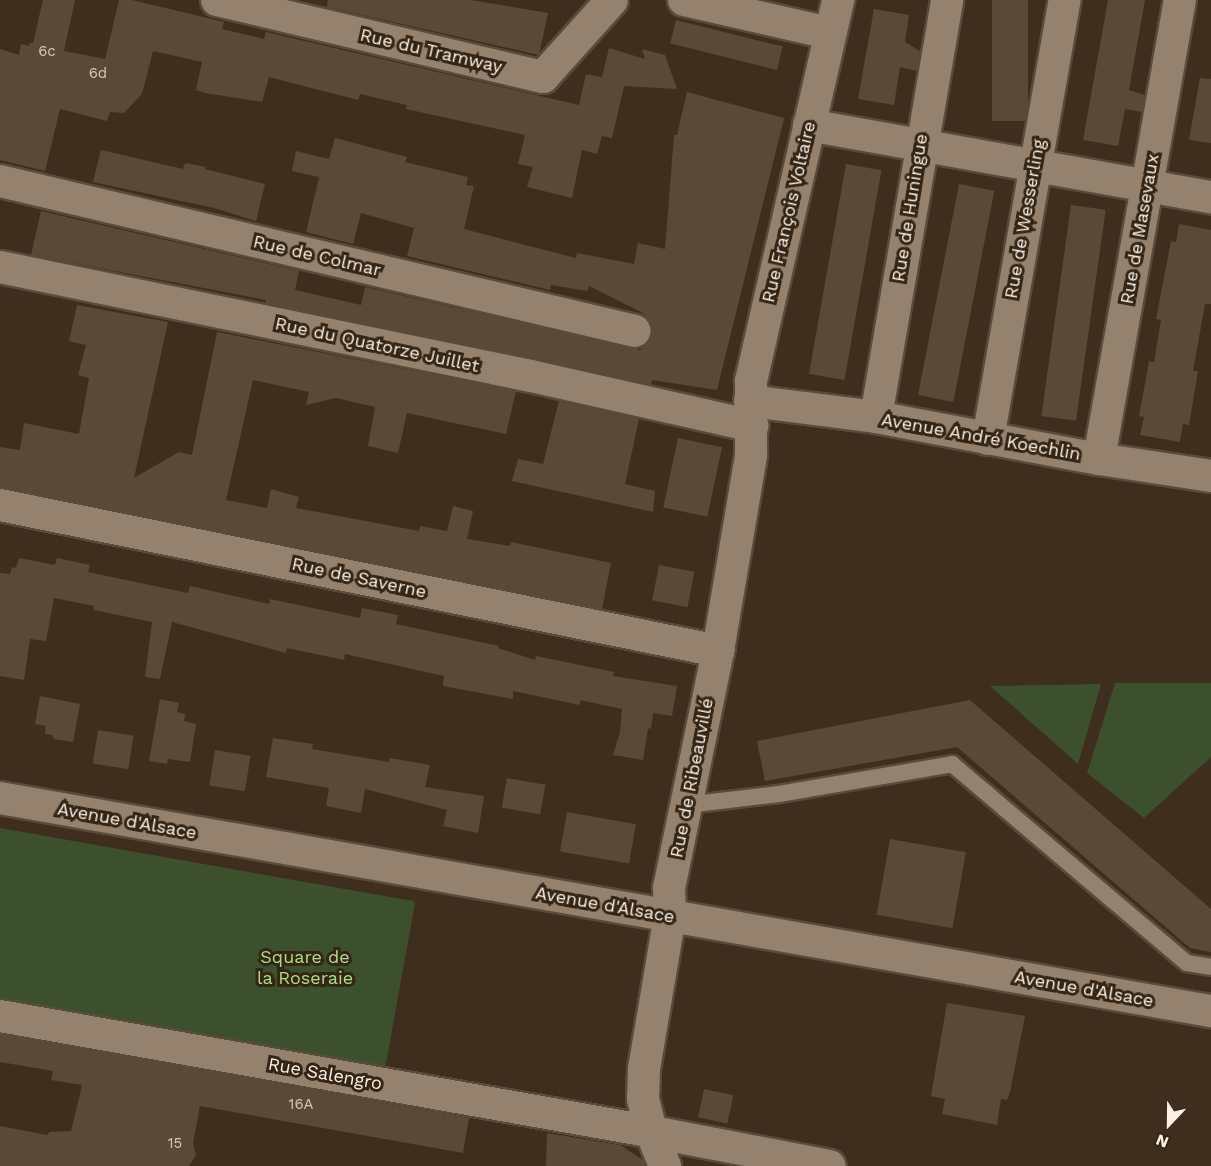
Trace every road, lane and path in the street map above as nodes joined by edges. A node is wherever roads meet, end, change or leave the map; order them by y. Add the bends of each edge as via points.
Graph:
1 (217, 0) edge
2 (612, 0) edge
3 (684, 0) edge
4 (838, 0) edge
5 (947, 0) edge
6 (1065, 0) edge
7 (1180, 0) edge
8 (830, 33) junction
9 (809, 125) junction
10 (921, 145) junction
11 (1034, 166) junction
12 (0, 181) edge
13 (1148, 186) junction
14 (1211, 198) edge
15 (0, 267) edge
16 (635, 331) dead end
17 (751, 413) junction
18 (876, 417) junction
19 (988, 439) junction
20 (1099, 459) junction
21 (1211, 474) edge
22 (0, 505) edge
23 (717, 651) junction
24 (0, 798) edge
25 (686, 805) junction
26 (670, 916) junction
27 (1211, 967) edge
28 (1211, 1011) edge
29 (0, 1016) edge
30 (651, 1131) junction
31 (666, 1166) edge
32 (829, 1166) edge

1 - 2 street, Rue du Tramway via 543,77
3 - 8 street
4 - 8 street, Rue François Voltaire
5 - 10 street, Rue de Huningue
6 - 11 street, Rue de Wesserling
7 - 13 street, Rue de Masevaux
8 - 9 street, Rue François Voltaire
9 - 10 street
9 - 17 street, Rue François Voltaire via 751,381
10 - 11 street
10 - 18 street, Rue de Huningue
11 - 13 street
11 - 19 street, Rue de Wesserling
12 - 16 street, Rue de Colmar
13 - 14 street
13 - 20 street, Rue de Masevaux
15 - 17 street, Rue du Quatorze Juillet via 531,376
17 - 18 street, Avenue André Koechlin
17 - 23 street, Rue de Ribeauvillé via 751,455
18 - 19 street, Avenue André Koechlin
19 - 20 street, Avenue André Koechlin
20 - 21 street, Avenue André Koechlin
22 - 23 street, Rue de Saverne
23 - 25 street, Rue de Ribeauvillé
24 - 26 street, Avenue d'Alsace
25 - 26 street, Rue de Ribeauvillé via 669,888
25 - 27 lane via 778,794 951,764 1187,963
26 - 28 street, Avenue d'Alsace
26 - 30 street, Rue de Ribeauvillé via 644,1069 644,1098
29 - 30 street, Rue Salengro
30 - 31 street, Rue de Ribeauvillé
30 - 32 street, Rue Salengro

